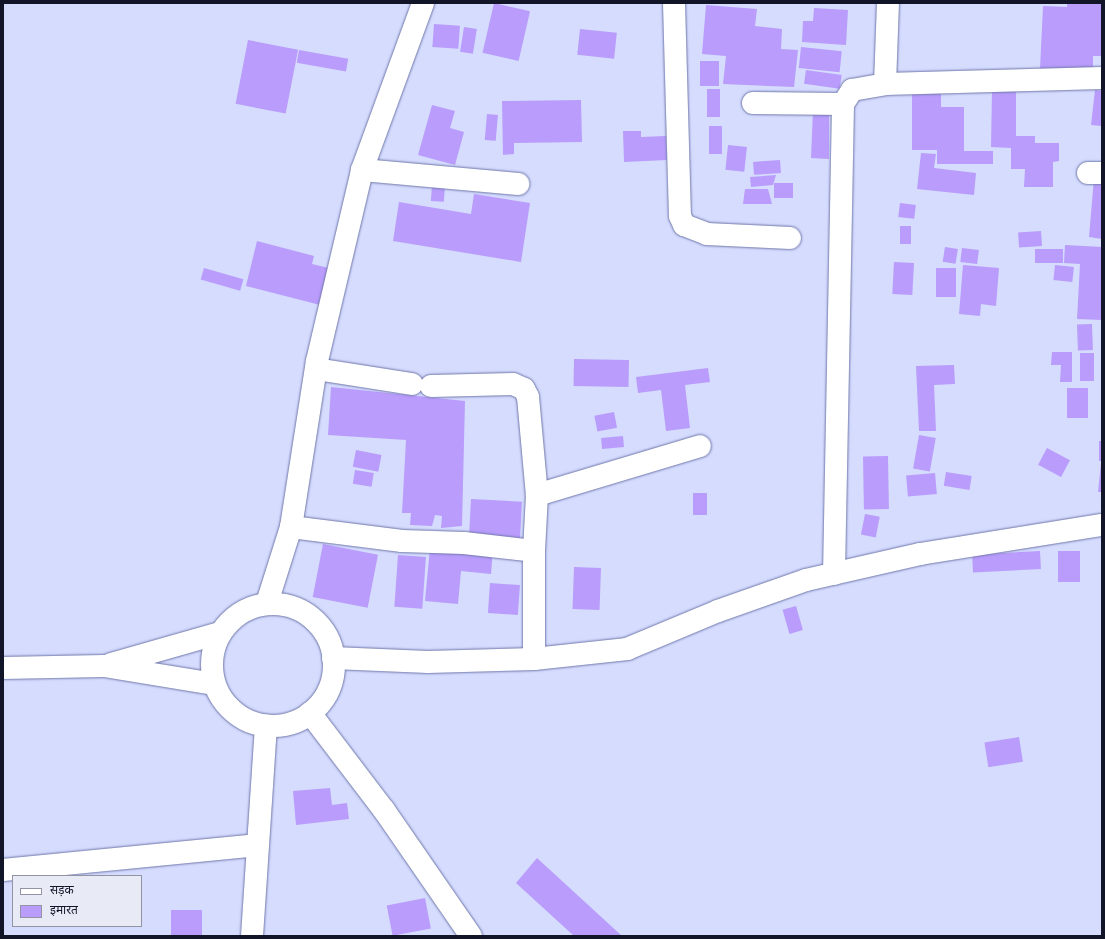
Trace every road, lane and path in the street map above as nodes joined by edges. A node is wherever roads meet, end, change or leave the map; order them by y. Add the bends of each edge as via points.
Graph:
1 (422, 3) edge
2 (674, 3) edge
3 (888, 3) edge
4 (1102, 78) edge
5 (885, 84) junction
6 (753, 103) dead end
7 (843, 104) junction
8 (362, 170) junction
9 (518, 184) dead end
10 (790, 238) dead end
11 (316, 369) junction
12 (700, 446) dead end
13 (536, 495) junction
14 (1102, 525) edge
15 (291, 527) junction
16 (534, 551) junction
17 (834, 574) junction
18 (267, 603) junction
19 (220, 633) junction
20 (333, 658) junction
21 (534, 659) junction
22 (104, 666) junction
23 (3, 668) edge
24 (214, 684) junction
25 (310, 713) junction
26 (266, 725) junction
27 (258, 845) junction
28 (3, 870) edge
29 (466, 935) edge
30 (252, 936) edge

1 - 8 street
2 - 10 street via 680,216 684,225 707,234
3 - 5 street
4 - 5 street
5 - 7 street via 852,90
6 - 7 street
7 - 17 street
8 - 9 street
8 - 11 street
11 - 13 street via 421,385 513,384 524,389 528,397
11 - 15 street
12 - 13 street
13 - 16 street
14 - 17 street via 920,554
15 - 16 street via 402,541 464,543
15 - 18 street
16 - 21 street
17 - 21 street via 806,580 718,611 627,649
18 - 19 street via 251,607 232,618
18 - 20 street via 288,605 307,614 322,629
19 - 22 street
19 - 24 street via 211,663
20 - 21 street via 428,662
20 - 25 street via 333,674 326,694
22 - 23 street
22 - 24 street
24 - 26 street via 221,698 236,714 255,724
25 - 26 street via 296,721 275,726
25 - 29 street via 384,810
26 - 27 street
27 - 28 street
27 - 30 street

